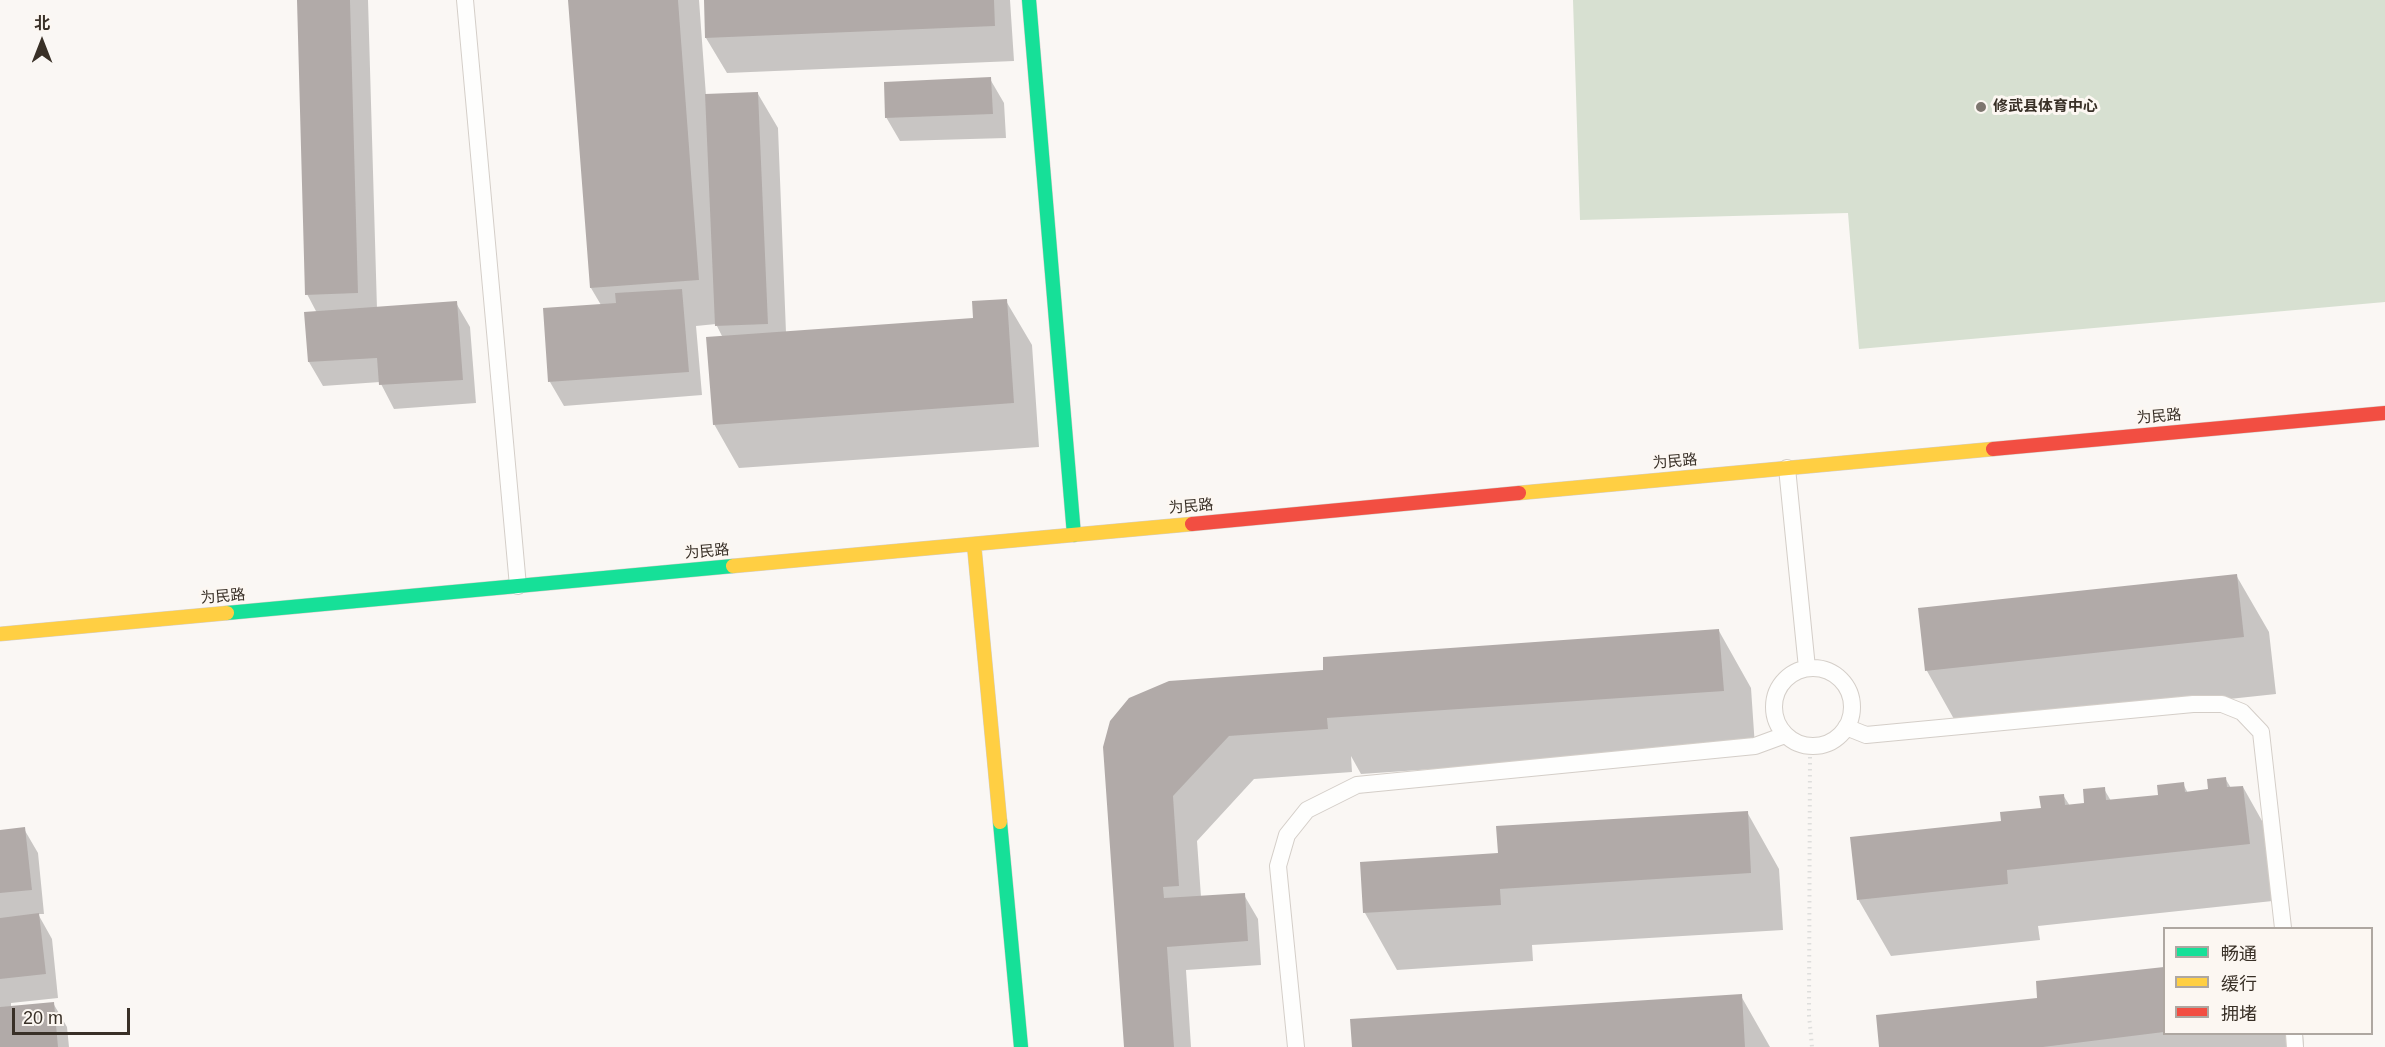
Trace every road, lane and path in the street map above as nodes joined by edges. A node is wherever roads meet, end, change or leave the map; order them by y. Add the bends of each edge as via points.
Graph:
1 (465, 0) edge
2 (1029, 0) edge
3 (2385, 413) edge
4 (1787, 468) junction
5 (1074, 535) junction
6 (974, 544) junction
7 (518, 586) junction
8 (0, 634) edge
9 (1807, 668) junction
10 (1846, 727) junction
11 (1785, 735) junction
12 (1810, 747) junction
13 (2283, 927) edge
14 (1021, 1047) edge
15 (1296, 1047) edge
16 (1812, 1047) edge

1 - 7 lane
2 - 5 main road
3 - 4 main road, 为民路
4 - 5 main road, 为民路
4 - 9 lane
5 - 6 main road, 为民路
6 - 7 main road, 为民路
6 - 14 main road
7 - 8 main road, 为民路
9 - 10 lane via 1835,674 1847,687 1853,703 1851,721
9 - 11 lane via 1793,673 1775,696 1773,710
10 - 12 lane via 1827,744
10 - 13 lane via 1866,735 2193,704 2222,704 2242,712 2261,732
11 - 12 lane
11 - 15 lane via 1755,746 1357,785 1307,810 1287,835 1278,866
12 - 16 path

